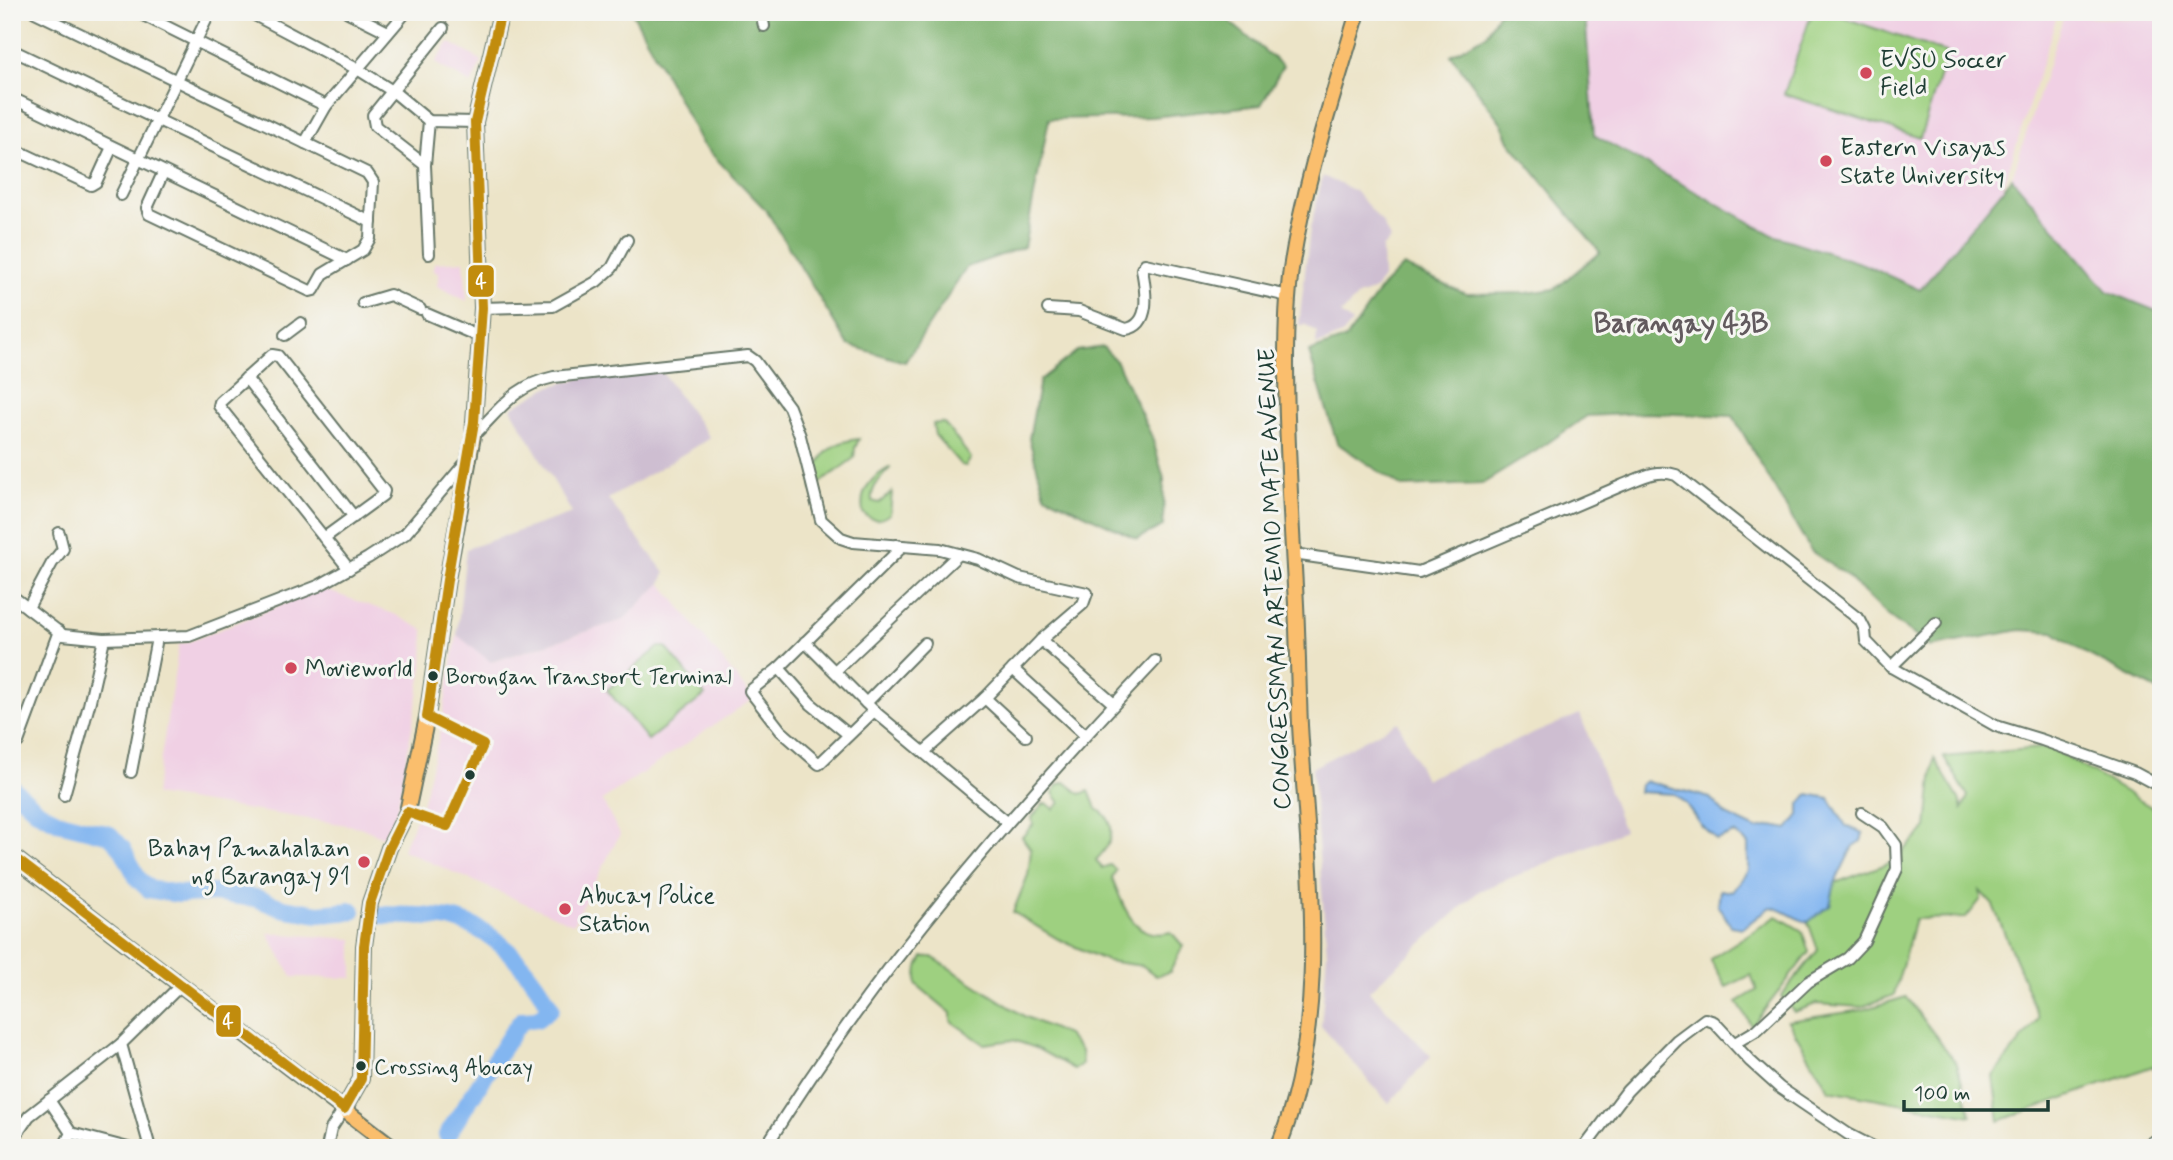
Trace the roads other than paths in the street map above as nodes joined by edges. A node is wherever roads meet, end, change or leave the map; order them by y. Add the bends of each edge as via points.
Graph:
1 (35, 12) edge
2 (137, 12) edge
3 (210, 12) edge
4 (249, 12) edge
5 (348, 12) edge
6 (406, 12) edge
7 (502, 12) edge
8 (761, 12) edge
9 (1358, 12) edge
10 (262, 15) edge
11 (764, 26) dead end
12 (443, 28) dead end
13 (388, 32) junction
14 (197, 40) junction
15 (12, 50) edge
16 (359, 70) junction
17 (177, 80) junction
18 (394, 92) junction
19 (12, 98) edge
20 (326, 106) junction
21 (160, 120) junction
22 (429, 121) junction
23 (475, 122) junction
24 (305, 143) junction
25 (112, 147) junction
26 (12, 148) edge
27 (138, 160) junction
28 (425, 165) junction
29 (163, 173) junction
30 (121, 195) dead end
31 (371, 222) junction
32 (627, 240) dead end
33 (429, 254) dead end
34 (346, 260) junction
35 (1288, 296) junction
36 (363, 303) dead end
37 (482, 309) junction
38 (1048, 309) dead end
39 (301, 323) dead end
40 (480, 337) junction
41 (272, 355) junction
42 (246, 378) junction
43 (472, 436) junction
44 (469, 459) junction
45 (354, 517) junction
46 (59, 533) dead end
47 (324, 538) junction
48 (897, 545) junction
49 (959, 554) junction
50 (1293, 554) junction
51 (349, 569) junction
52 (12, 596) edge
53 (28, 608) junction
54 (1936, 623) dead end
55 (59, 632) junction
56 (157, 638) junction
57 (104, 639) junction
58 (1041, 640) junction
59 (805, 642) junction
60 (925, 643) dead end
61 (1155, 661) dead end
62 (1891, 667) junction
63 (779, 668) junction
64 (1013, 668) junction
65 (835, 671) junction
66 (985, 698) junction
67 (1114, 704) junction
68 (870, 707) junction
69 (848, 734) junction
70 (1085, 735) junction
71 (1026, 736) dead end
72 (18, 743) dead end
73 (924, 752) junction
74 (131, 772) dead end
75 (2161, 787) edge
76 (64, 795) dead end
77 (1862, 813) dead end
78 (1007, 822) junction
79 (12, 856) edge
80 (181, 985) junction
81 (1735, 1043) junction
82 (121, 1044) junction
83 (49, 1100) junction
84 (344, 1109) junction
85 (71, 1133) junction
86 (2161, 1138) edge
87 (12, 1141) edge
88 (112, 1146) edge
89 (63, 1148) edge
90 (128, 1148) edge
91 (150, 1148) edge
92 (327, 1148) edge
93 (394, 1148) edge
94 (765, 1148) edge
95 (1278, 1148) edge
96 (1584, 1148) edge
97 (1875, 1148) edge
98 (2140, 1148) edge

1 - 17 street
2 - 14 street
3 - 14 street
4 - 10 street
5 - 13 street
6 - 13 street
7 - 23 main road
8 - 11 street
9 - 35 main road, CONGRESSMAN ARTEMIO MATE AVENUE via 1307,186
10 - 16 street
12 - 18 street
13 - 16 street
14 - 17 street
14 - 20 street
15 - 21 street
16 - 18 street
16 - 20 street
17 - 21 street
17 - 24 street
18 - 22 street
18 - 28 street via 372,121
19 - 25 street
20 - 24 street
21 - 27 street
21 - 31 street
22 - 23 street
22 - 28 street
23 - 37 main road
24 - 31 street via 372,178
25 - 26 street via 91,185
25 - 27 street
27 - 29 street
27 - 30 street
28 - 33 street
29 - 34 street
29 - 34 street via 147,208 149,214 310,291 323,274
31 - 34 street via 370,239 363,250
32 - 37 street via 612,268 553,306
35 - 38 street via 1145,264 1145,309 1132,328 1079,311
35 - 50 main road, CONGRESSMAN ARTEMIO MATE AVENUE
36 - 40 street via 390,295
37 - 40 main road
39 - 41 street via 281,339
40 - 43 main road
41 - 42 street
41 - 45 street via 278,356 384,491
42 - 45 street
42 - 47 street via 219,406
43 - 44 main road
43 - 48 street via 518,390 534,381 748,356 789,407 824,525 853,542
44 - 51 street via 405,534
44 - 84 main road via 407,812 388,848 370,903 364,946 360,1079
45 - 47 street
46 - 53 street via 63,549
47 - 51 street
48 - 49 street
48 - 59 street via 898,551
49 - 58 street via 1018,578 1087,593 1083,604
49 - 65 street
50 - 62 street via 1419,572 1666,471 1860,621 1866,641
50 - 95 main road, CONGRESSMAN ARTEMIO MATE AVENUE via 1312,929 1311,997 1294,1096
51 - 56 street via 318,586 189,636
52 - 53 street
53 - 55 street
54 - 62 street
55 - 57 street
55 - 72 street
56 - 57 street
56 - 74 street
57 - 76 street
58 - 64 street
58 - 67 street
59 - 63 street
59 - 65 street
60 - 68 street
61 - 67 street
62 - 75 street via 1996,726 2135,773
63 - 69 street via 811,704
63 - 69 street via 750,691 781,731 819,764
64 - 66 street
64 - 70 street
65 - 68 street
66 - 71 street
66 - 73 street
67 - 70 street
68 - 69 street
68 - 73 street
70 - 78 street
73 - 78 street
77 - 81 street via 1883,827 1896,845 1897,869 1864,941
78 - 94 street via 860,1004
79 - 80 main road
80 - 82 street
80 - 84 main road
81 - 96 street via 1714,1022 1705,1019 1695,1024 1627,1091
81 - 97 street via 1780,1088
82 - 83 street
82 - 91 street
83 - 85 street
83 - 87 street via 29,1116
84 - 92 street via 331,1129
84 - 93 main road
85 - 88 street
85 - 89 street
86 - 98 street
88 - 90 street

